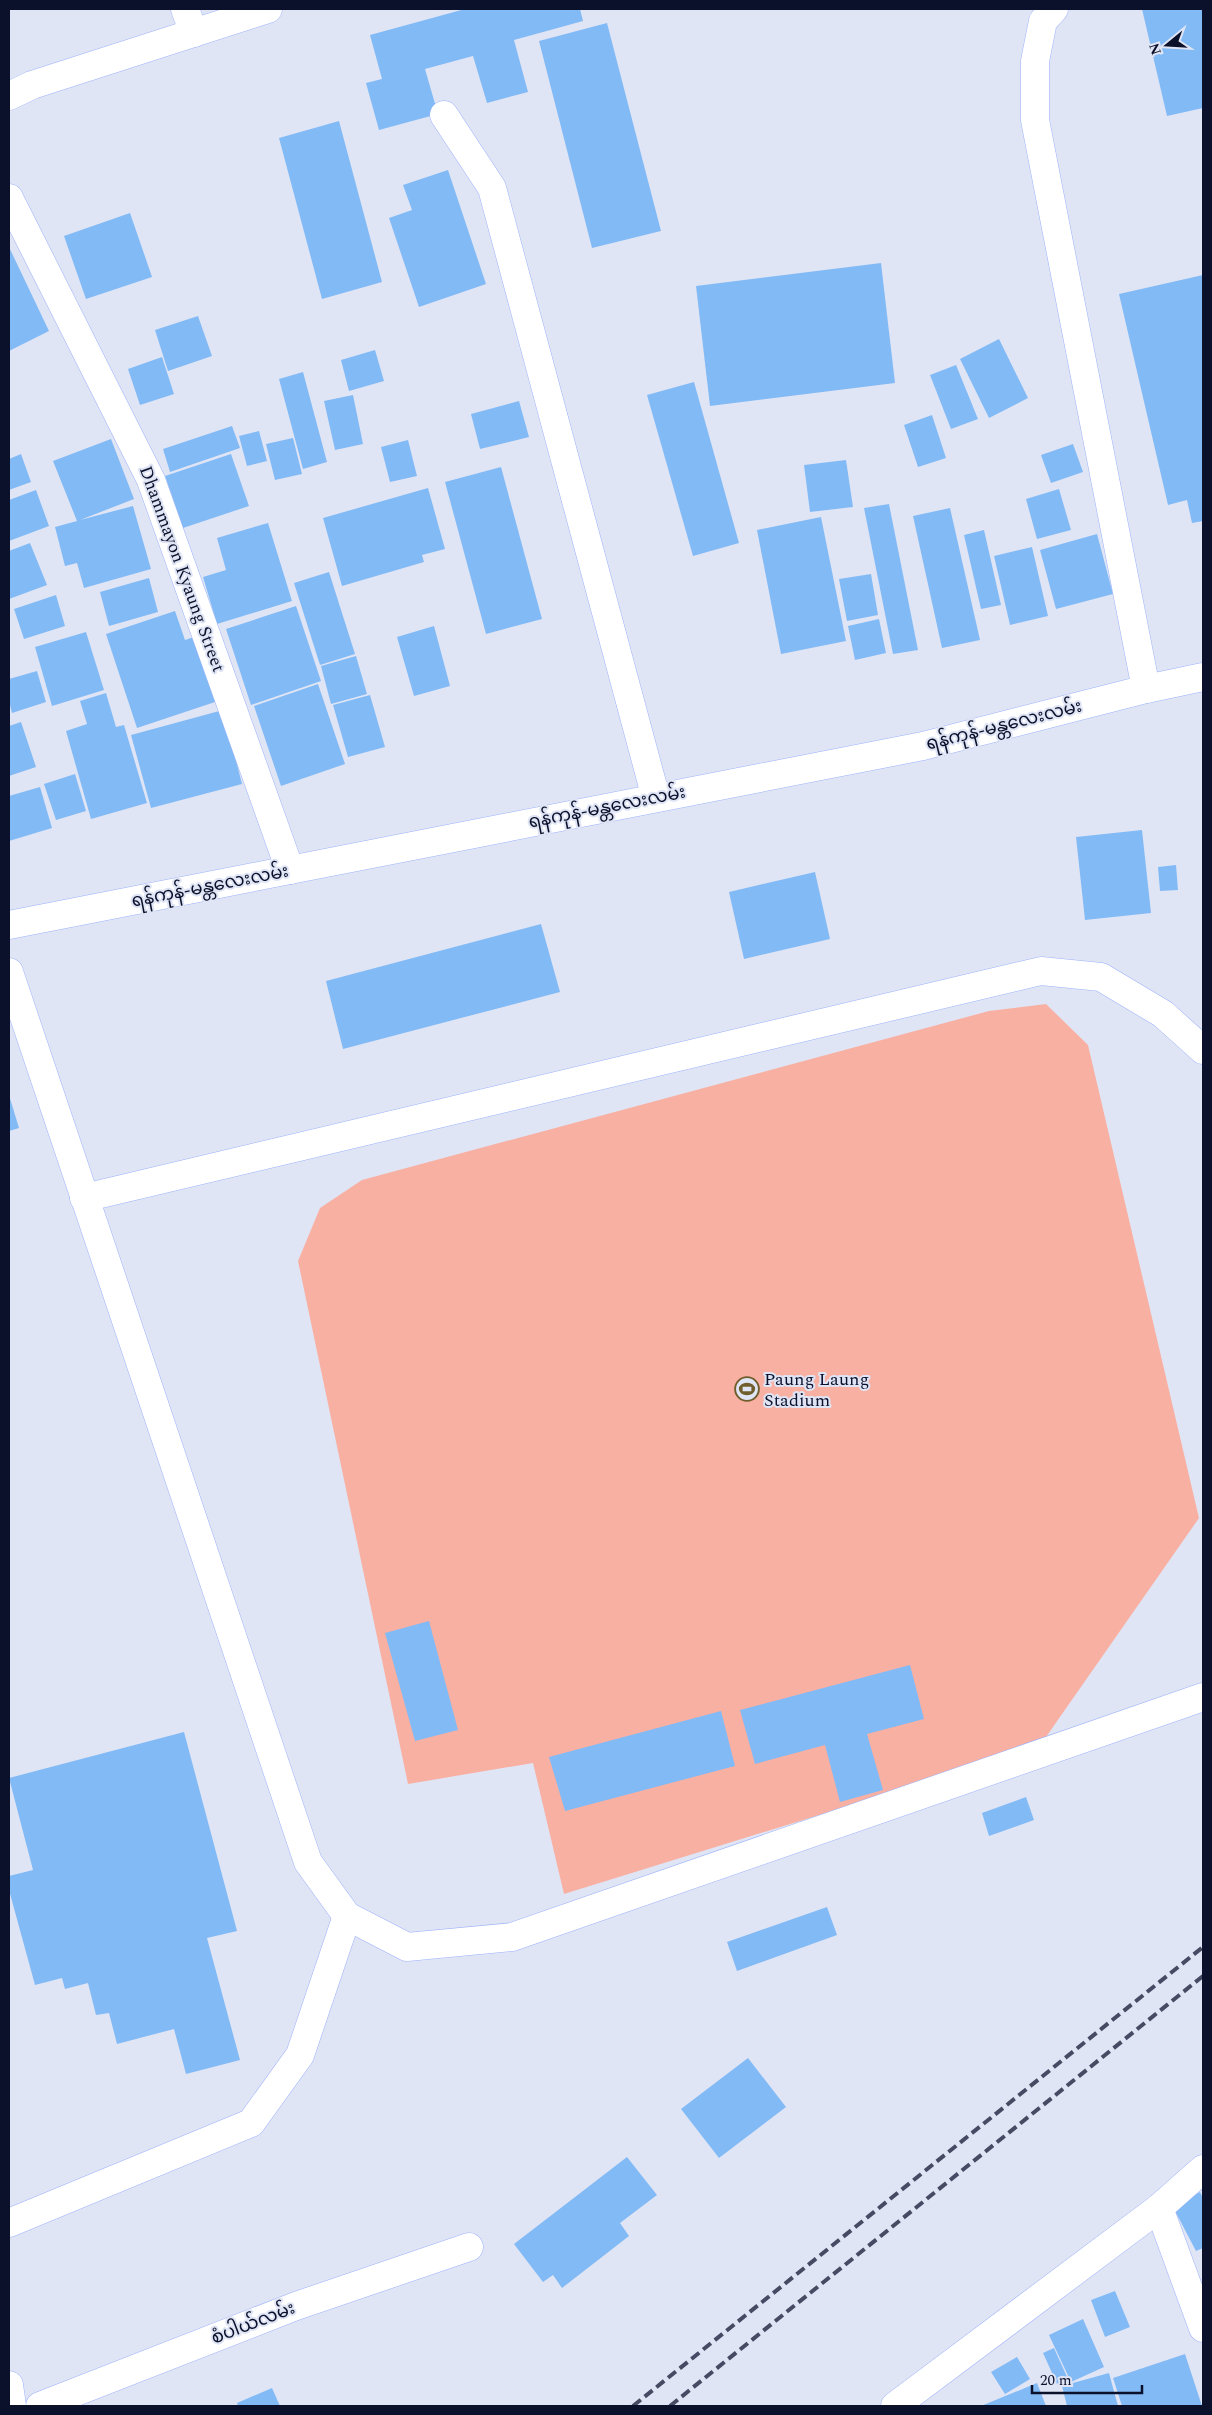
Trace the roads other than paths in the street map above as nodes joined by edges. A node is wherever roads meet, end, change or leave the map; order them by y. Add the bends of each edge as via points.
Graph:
1 (268, 9) edge
2 (1054, 9) edge
3 (189, 21) edge
4 (9, 96) edge
5 (444, 115) dead end
6 (9, 198) edge
7 (1203, 677) edge
8 (1146, 688) junction
9 (656, 798) junction
10 (290, 870) junction
11 (9, 925) edge
12 (9, 972) edge
13 (1203, 1050) edge
14 (84, 1198) junction
15 (1203, 1697) edge
16 (347, 1916) junction
17 (1203, 2169) edge
18 (1159, 2208) junction
19 (9, 2223) edge
20 (469, 2247) dead end
21 (1203, 2328) edge
22 (9, 2385) edge
23 (12, 2406) edge
24 (40, 2406) edge
25 (896, 2406) edge

1 - 3 street
2 - 8 street via 1043,21 1034,61 1035,120
3 - 4 street
5 - 9 street via 492,188
6 - 10 street, Dhammayon Kyaung Street via 152,480
7 - 8 street, ရန်ကုန်-မန္တလေးလမ်း
8 - 9 street, ရန်ကုန်-မန္တလေးလမ်း via 923,746
9 - 10 street, ရန်ကုန်-မန္တလေးလမ်း
10 - 11 street, ရန်ကုန်-မန္တလေးလမ်း
12 - 14 street
13 - 14 street via 1164,1014 1101,977 1041,970
14 - 16 street via 308,1862
15 - 16 street via 512,1937 407,1947
16 - 19 street via 300,2055 251,2123
17 - 18 street
18 - 21 street
18 - 25 street
20 - 24 street, စံပါယ်လမ်း via 296,2306
22 - 23 street

